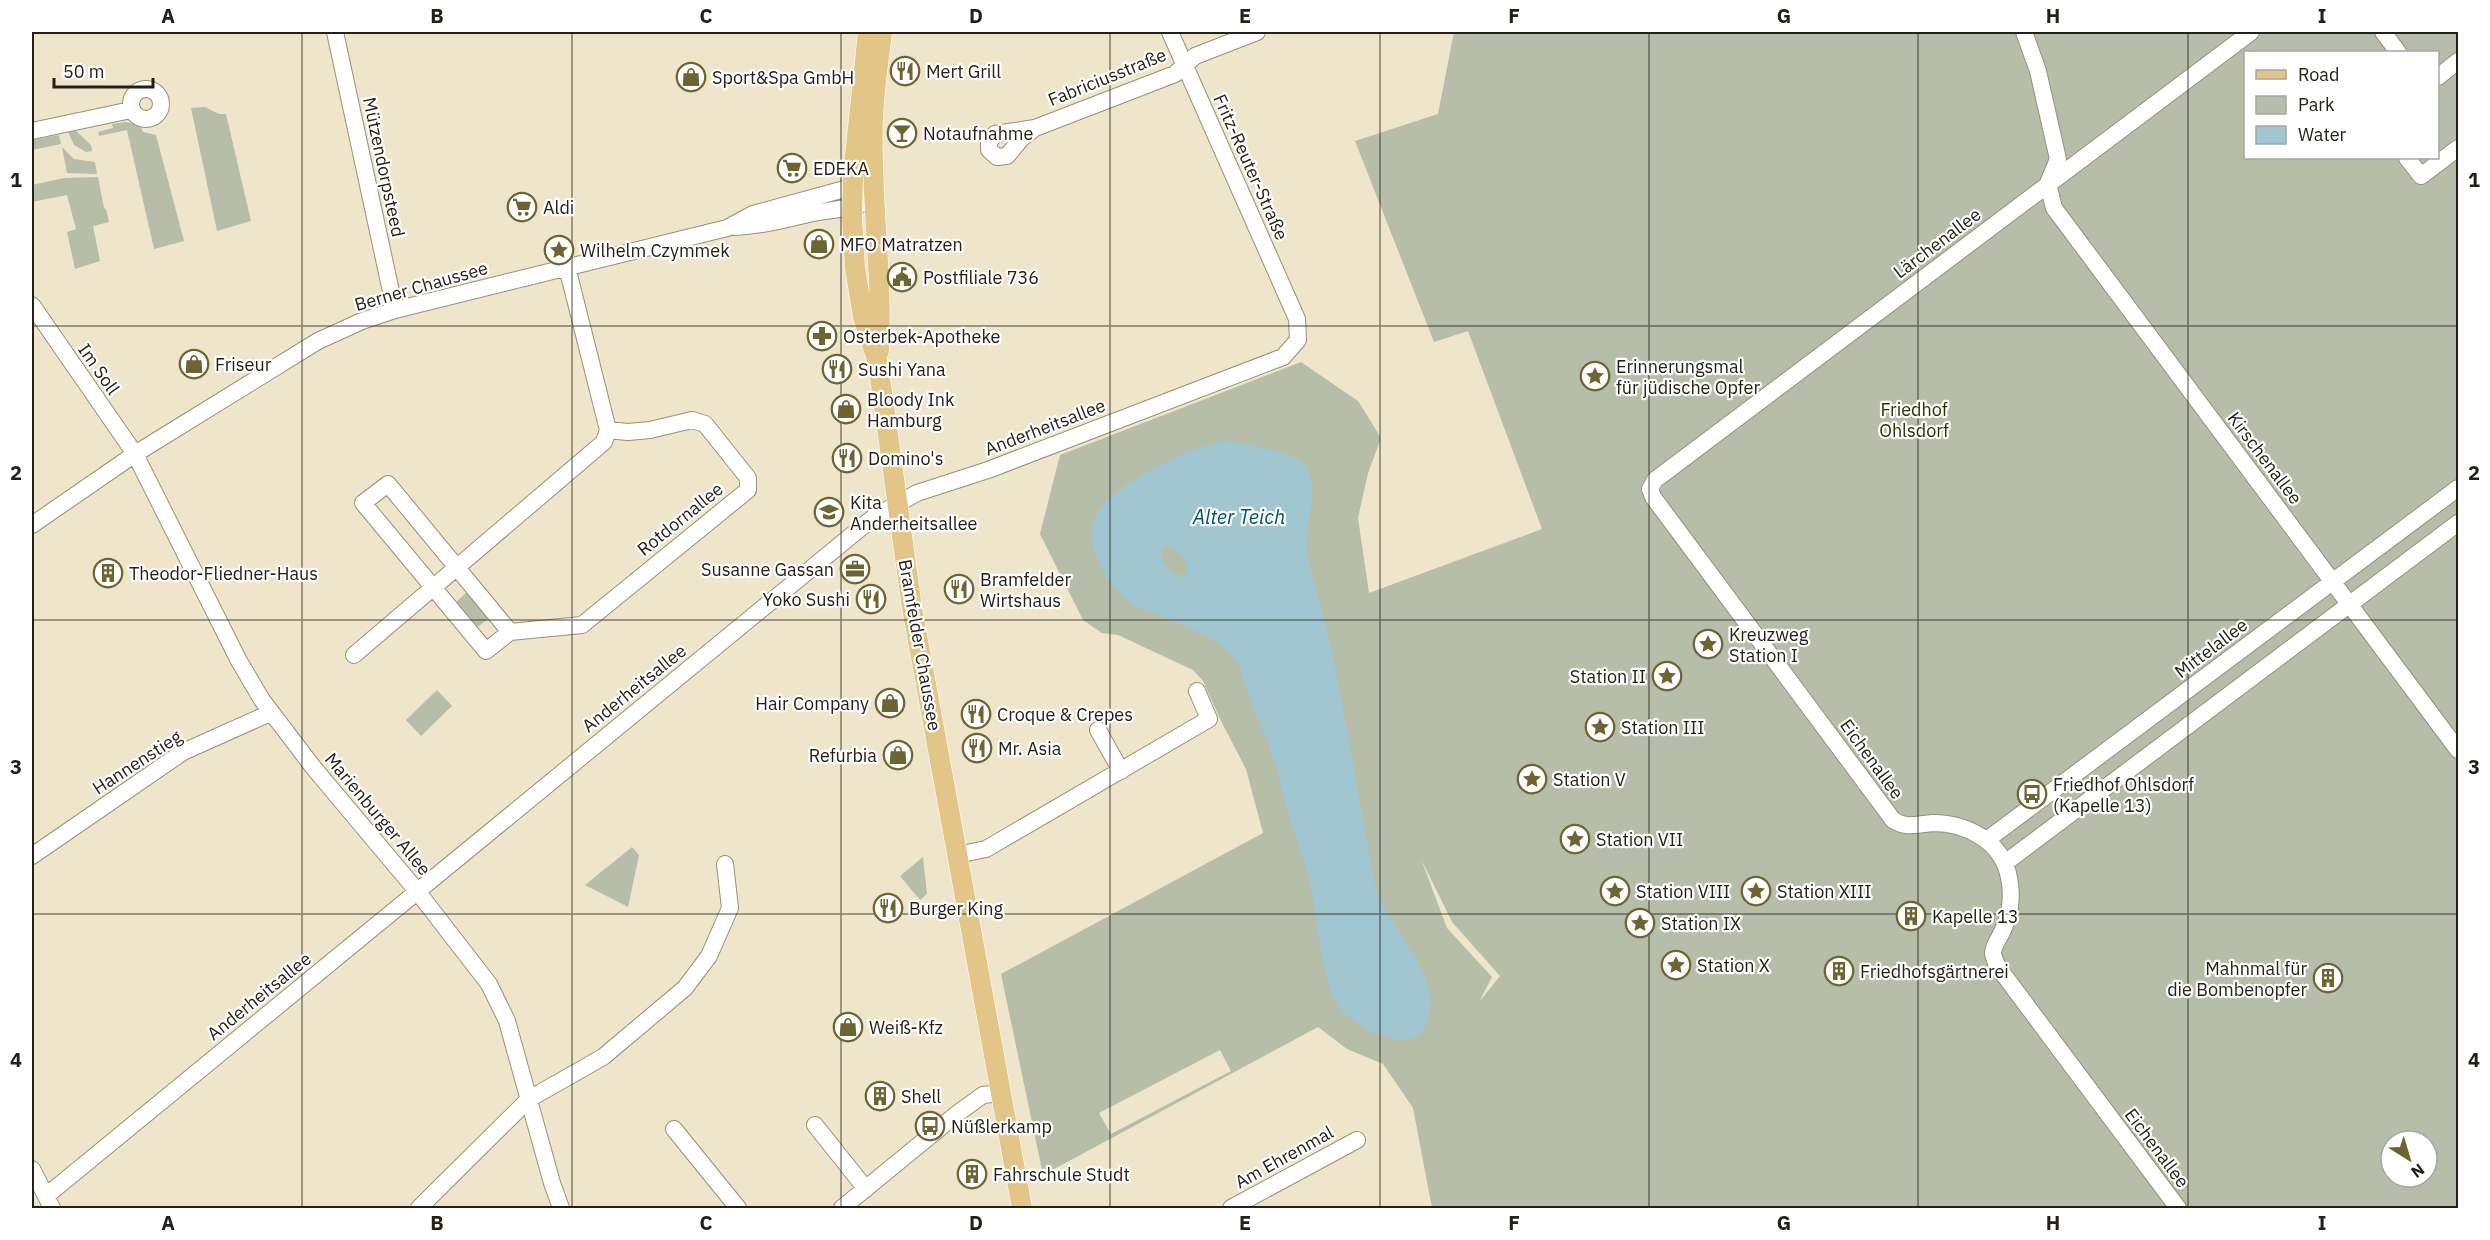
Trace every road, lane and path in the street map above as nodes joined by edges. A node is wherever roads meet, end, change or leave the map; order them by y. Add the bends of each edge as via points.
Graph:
1 (336, 32) edge
2 (868, 32) edge
3 (882, 32) edge
4 (1170, 32) edge
5 (1257, 32) edge
6 (2024, 32) edge
7 (2251, 32) edge
8 (2383, 32) edge
9 (2397, 51) edge
10 (2458, 61) edge
11 (1184, 65) junction
12 (2439, 75) edge
13 (131, 110) dead end
14 (1035, 128) dead end
15 (32, 132) edge
16 (2458, 148) edge
17 (2408, 159) edge
18 (2048, 184) junction
19 (852, 187) junction
20 (875, 198) junction
21 (852, 208) junction
22 (727, 228) junction
23 (567, 267) junction
24 (32, 305) edge
25 (394, 310) junction
26 (1297, 319) joint
27 (878, 363) junction
28 (608, 430) junction
29 (135, 454) junction
30 (2458, 488) edge
31 (1650, 489) joint
32 (897, 504) junction
33 (2458, 523) edge
34 (32, 525) edge
35 (456, 567) junction
36 (2333, 582) junction
37 (432, 587) junction
38 (2350, 604) junction
39 (510, 632) junction
40 (354, 655) dead end
41 (1197, 690) dead end
42 (270, 713) junction
43 (1098, 730) dead end
44 (2458, 750) edge
45 (1121, 771) junction
46 (1988, 839) junction
47 (957, 855) junction
48 (32, 856) edge
49 (2005, 863) junction
50 (725, 864) dead end
51 (417, 891) junction
52 (1000, 1093) junction
53 (530, 1100) junction
54 (815, 1125) dead end
55 (674, 1129) dead end
56 (1357, 1140) dead end
57 (32, 1169) edge
58 (866, 1188) junction
59 (49, 1202) edge
60 (419, 1209) edge
61 (561, 1209) edge
62 (738, 1209) edge
63 (842, 1209) edge
64 (1022, 1209) edge
65 (1231, 1209) edge
66 (2178, 1209) edge

1 - 25 street, Mützendorpsteed
2 - 19 main road, Bramfelder Chaussee
3 - 20 main road, Bramfelder Chaussee via 873,117
4 - 11 street, Fritz-Reuter-Straße
5 - 11 street, Fabriciusstraße via 1195,56
6 - 18 street via 2038,71 2058,159
7 - 18 street, Lärchenallee
8 - 9 street
10 - 12 street
11 - 14 street, Fabriciusstraße via 1175,74
11 - 26 street, Fritz-Reuter-Straße
13 - 15 street
16 - 17 street via 2421,176
18 - 31 street, Lärchenallee via 1655,480
18 - 36 street, Kirschenallee via 2054,208
19 - 20 street
19 - 21 main road, Bramfelder Chaussee
19 - 22 street, Berner Chaussee via 753,214
20 - 21 street, Berner Chaussee
20 - 27 main road, Bramfelder Chaussee via 881,315
21 - 22 street, Berner Chaussee
21 - 27 main road, Bramfelder Chaussee via 853,250 863,317
22 - 23 street, Berner Chaussee
23 - 25 street, Berner Chaussee
23 - 28 street
24 - 29 street, Im Soll
25 - 29 street, Berner Chaussee via 318,341
26 - 32 street, Anderheitsallee via 1298,340 1283,357 988,470 917,493
27 - 32 main road, Bramfelder Chaussee
28 - 35 street via 604,442
28 - 39 street, Rotdornallee via 650,430 692,420 705,424 748,478 748,490 582,625
29 - 34 street, Berner Chaussee
29 - 42 street, Marienburger Allee via 239,661
30 - 36 street, Mittelallee
31 - 46 street, Eichenallee via 1893,820 1903,826 1957,826
32 - 47 main road, Bramfelder Chaussee
32 - 51 street, Anderheitsallee via 874,517
33 - 38 street
35 - 37 street
35 - 37 street via 388,484 363,503
35 - 39 street
36 - 38 street, Kirschenallee
36 - 46 street, Mittelallee
37 - 39 street via 486,651
37 - 40 street
38 - 44 street, Kirschenallee
38 - 49 street
41 - 45 street via 1209,719
42 - 48 street, Hannenstieg via 183,752
42 - 51 street, Marienburger Allee
43 - 45 street
45 - 47 street via 986,849
46 - 49 street, Eichenallee
47 - 52 main road, Bramfelder Chaussee
49 - 66 street, Eichenallee via 2011,903 1994,948 1998,967
50 - 53 street via 730,908 693,979 611,1051
51 - 53 street, Marienburger Allee via 499,1001
51 - 59 street, Anderheitsallee
52 - 58 street via 983,1095
52 - 64 main road, Bramfelder Chaussee
53 - 60 street
53 - 61 street, Marienburger Allee
54 - 58 street
55 - 62 street
56 - 65 street, Am Ehrenmal
57 - 59 street
58 - 63 street

